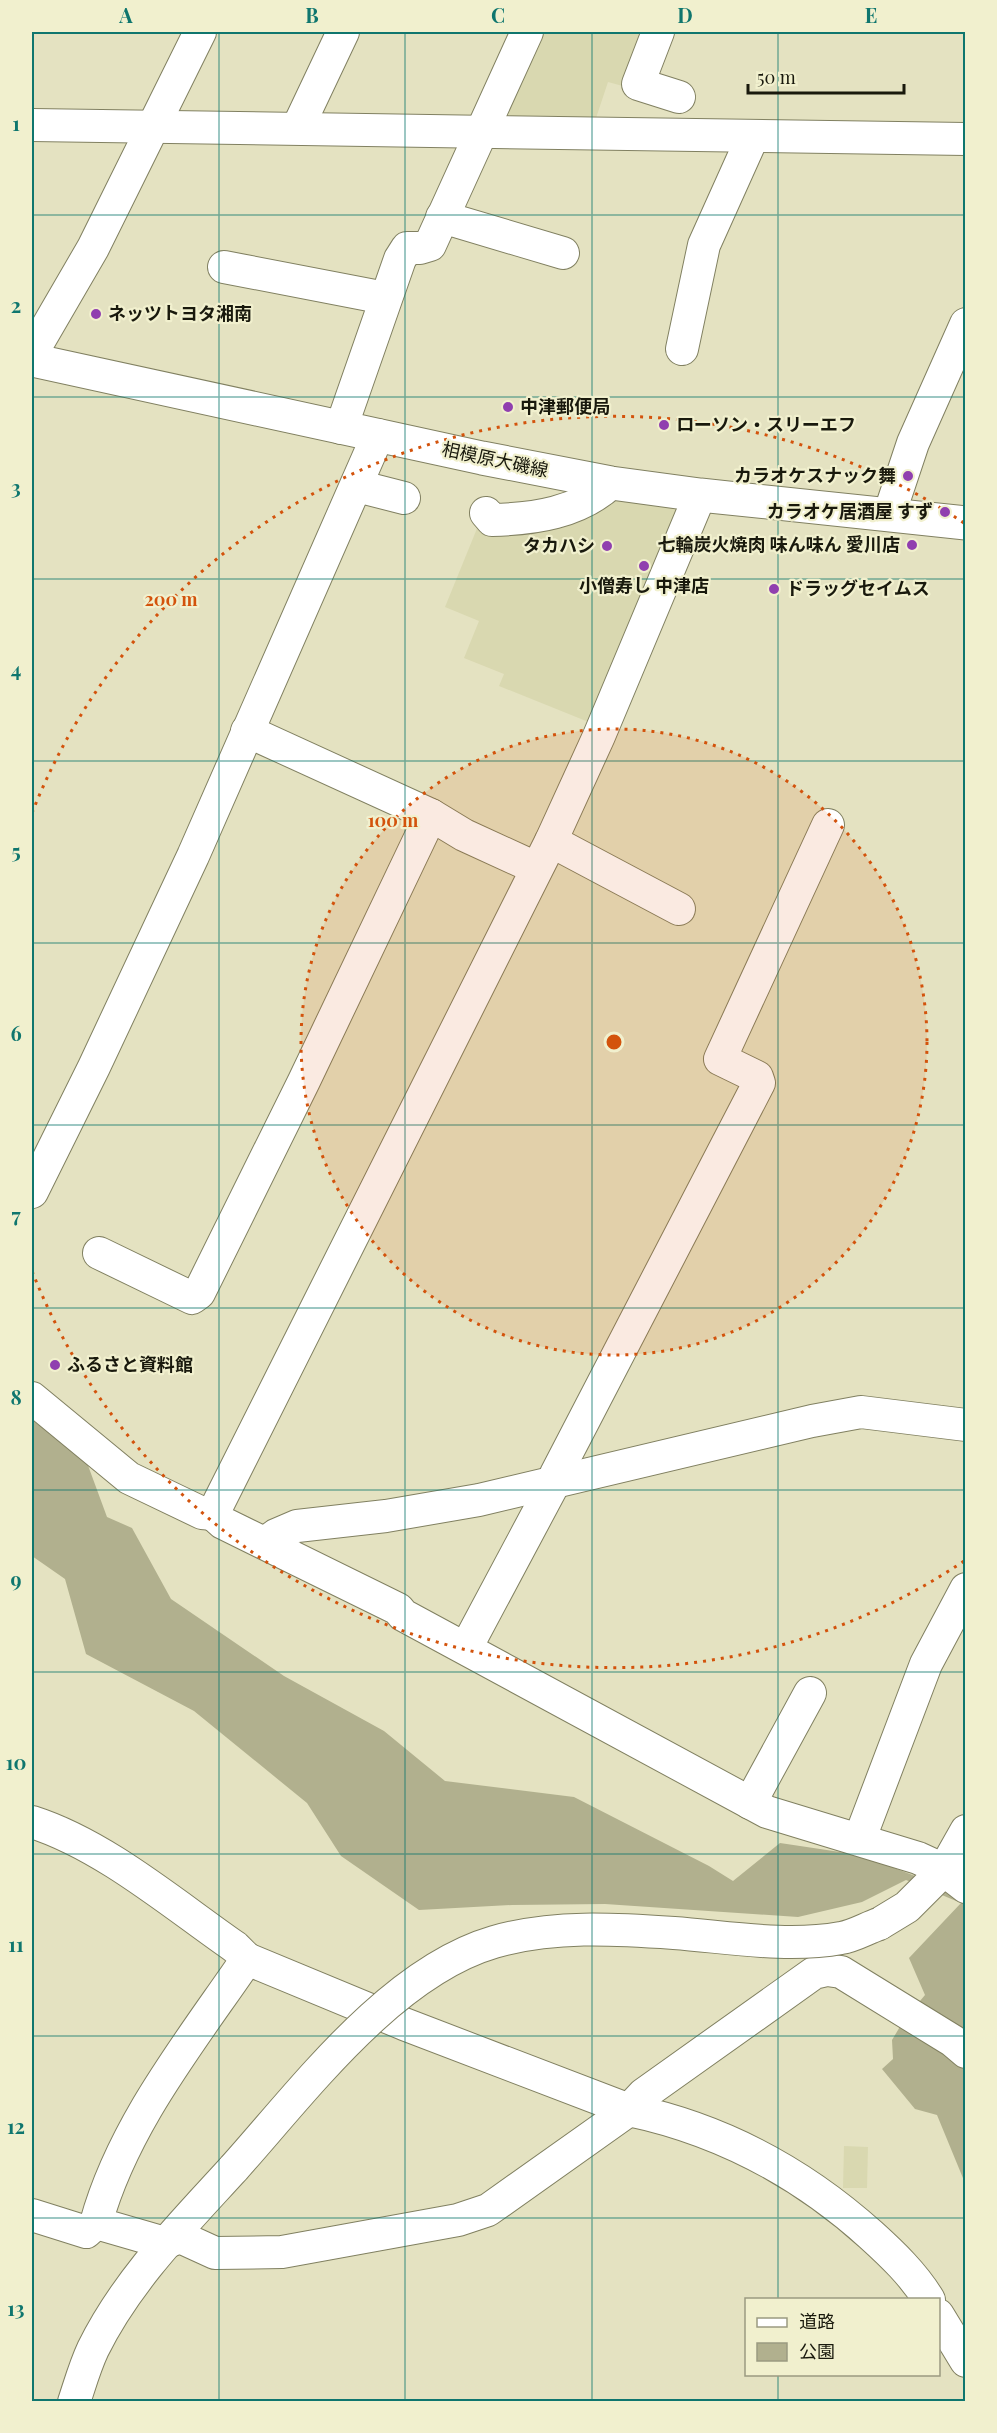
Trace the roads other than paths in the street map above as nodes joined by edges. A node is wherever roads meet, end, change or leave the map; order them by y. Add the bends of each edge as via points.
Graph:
1 (200, 32) edge
2 (343, 32) edge
3 (527, 32) edge
4 (658, 32) edge
5 (680, 97) dead end
6 (32, 125) edge
7 (153, 127) junction
8 (298, 127) junction
9 (482, 132) junction
10 (753, 136) junction
11 (966, 139) edge
12 (442, 217) junction
13 (553, 243) dead end
14 (224, 267) dead end
15 (385, 298) junction
16 (964, 330) edge
17 (682, 349) dead end
18 (32, 353) edge
19 (32, 360) edge
20 (341, 428) junction
21 (378, 435) junction
22 (611, 483) junction
23 (357, 486) junction
24 (700, 495) junction
25 (404, 498) dead end
26 (486, 513) dead end
27 (889, 515) junction
28 (966, 523) edge
29 (247, 731) junction
30 (431, 814) junction
31 (828, 825) dead end
32 (551, 841) junction
33 (536, 868) junction
34 (679, 909) dead end
35 (32, 1192) edge
36 (99, 1253) dead end
37 (32, 1398) edge
38 (966, 1425) edge
39 (554, 1483) junction
40 (213, 1514) junction
41 (265, 1543) junction
42 (966, 1589) edge
43 (466, 1648) junction
44 (800, 1701) dead end
45 (750, 1803) junction
46 (32, 1821) edge
47 (966, 1831) edge
48 (860, 1838) junction
49 (955, 1878) edge
50 (247, 1959) junction
51 (966, 2052) edge
52 (629, 2110) junction
53 (32, 2215) edge
54 (96, 2223) junction
55 (165, 2243) junction
56 (927, 2298) edge
57 (940, 2317) edge
58 (966, 2361) edge
59 (74, 2402) edge

1 - 7 street
2 - 8 street
3 - 9 street
4 - 5 street via 638,84
6 - 7 street
7 - 8 street
7 - 18 street via 93,248
8 - 9 street
9 - 10 street
9 - 12 street
10 - 11 street
10 - 17 street via 704,245
12 - 13 street
12 - 15 street via 430,245 407,248
14 - 15 street
15 - 20 street
16 - 27 street via 913,443
19 - 20 main road, 相模原大磯線
20 - 21 main road, 相模原大磯線
21 - 22 main road, 相模原大磯線
21 - 23 street
22 - 24 main road, 相模原大磯線
22 - 26 street via 597,496 531,519 492,520
23 - 25 street
23 - 29 street
24 - 27 main road, 相模原大磯線
24 - 32 street
27 - 28 main road, 相模原大磯線
29 - 30 street
29 - 35 street via 163,921
30 - 33 street via 464,835
30 - 36 street via 199,1293 192,1298
31 - 39 street via 720,1059 757,1077 759,1083
32 - 33 street
32 - 34 street
33 - 40 street
37 - 40 street via 129,1478 202,1513
38 - 39 street via 861,1412
39 - 41 street via 386,1516 297,1526
39 - 43 street
40 - 41 street
41 - 43 street via 398,1609
42 - 48 street via 926,1664
43 - 45 street
44 - 45 street
45 - 48 street via 767,1812
46 - 50 street via 108,1859
47 - 49 street
48 - 49 street via 918,1858
49 - 55 street, bridge via 879,1924 843,1938 793,1942 609,1929 540,1932 493,1942 447,1962 400,1993 362,2026
50 - 52 street
50 - 54 street via 136,2127 104,2194
51 - 52 street via 841,1972 814,1972 644,2094
52 - 55 street via 488,2210 458,2220 282,2252 215,2253 180,2237
52 - 56 street via 660,2117 747,2149 801,2180 888,2250
53 - 54 street via 86,2232
54 - 55 street
55 - 59 street via 125,2294 97,2341
57 - 58 street

